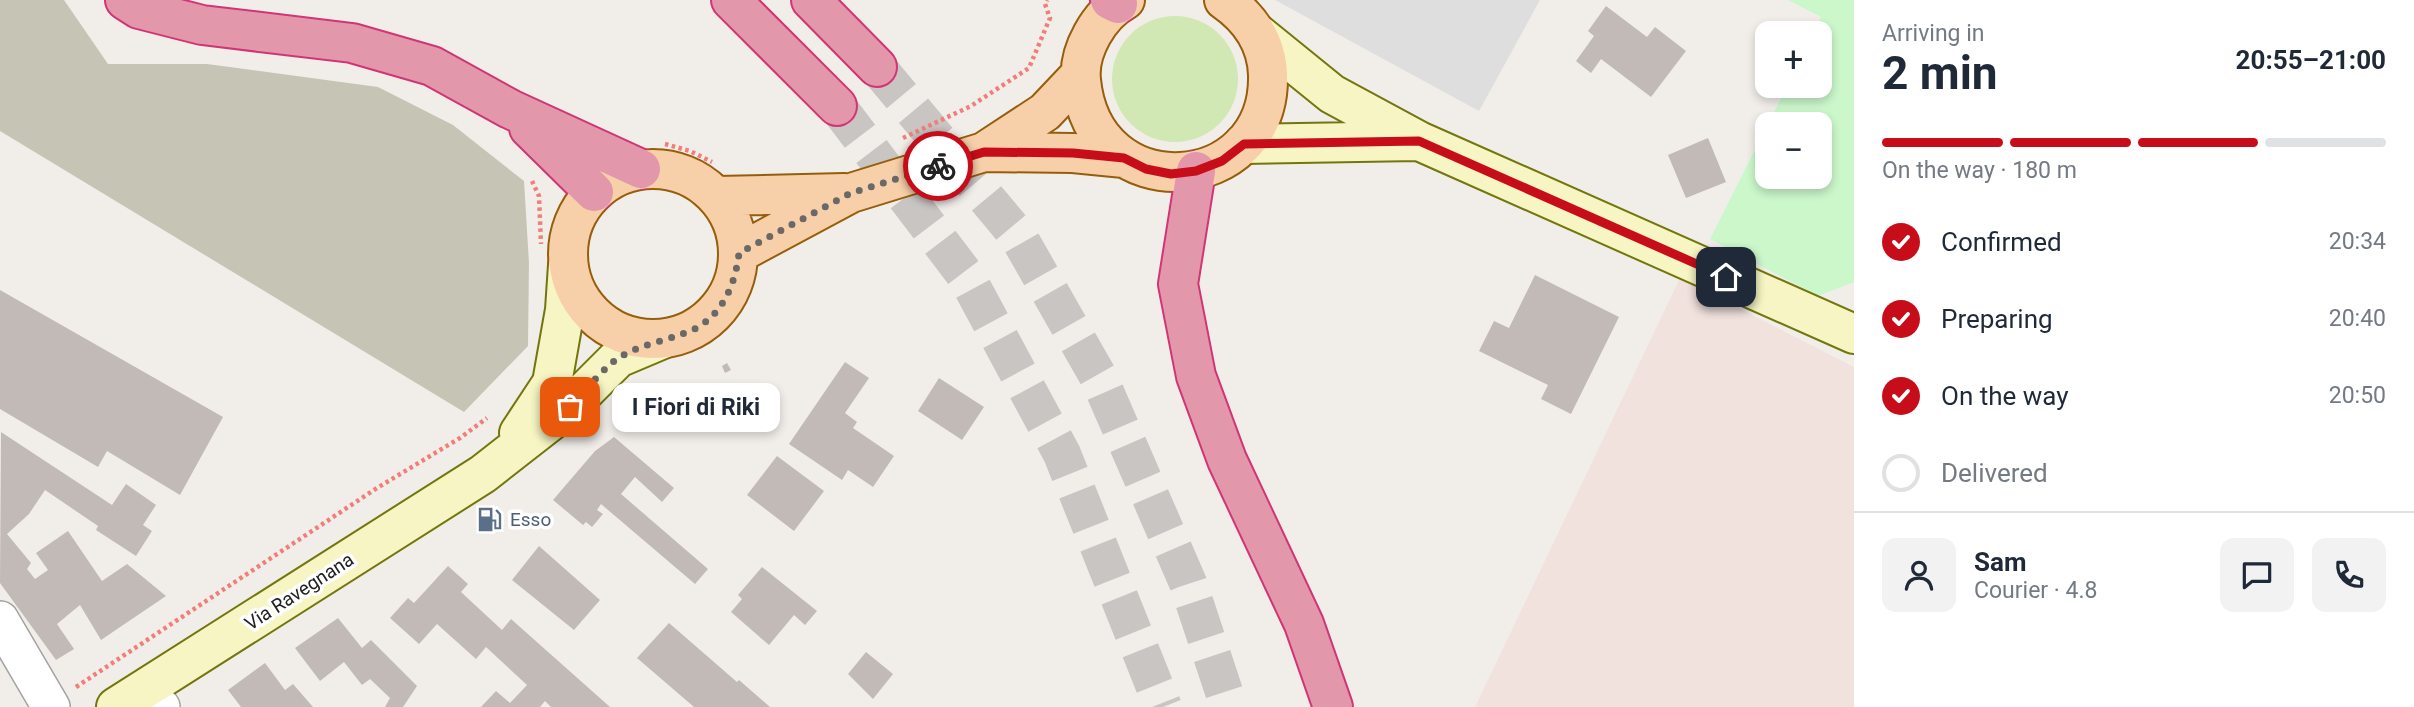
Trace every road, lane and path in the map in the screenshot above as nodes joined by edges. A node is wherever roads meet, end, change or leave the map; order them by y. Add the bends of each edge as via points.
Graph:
1 (125, 0) edge
2 (731, 0) edge
3 (811, 0) edge
4 (1224, 0) edge
5 (1118, 1) edge
6 (1258, 34) junction
7 (877, 67) tunnel mouth
8 (1080, 75) junction
9 (836, 106) tunnel mouth
10 (510, 110) junction
11 (1419, 141) junction
12 (1244, 144) junction
13 (984, 152) junction
14 (1124, 158) junction
15 (641, 170) junction
16 (1196, 171) junction
17 (594, 192) junction
18 (851, 193) junction
19 (717, 197) junction
20 (739, 253) junction
21 (568, 265) junction
22 (1854, 334) edge
23 (663, 339) junction
24 (483, 474) junction
25 (0, 620) edge
26 (138, 703) edge
27 (51, 707) edge
28 (1333, 707) edge

1 - 10 highway via 139,9 202,24 352,43 432,66
2 - 9 highway
3 - 7 highway
4 - 6 main road via 1241,11
5 - 8 main road via 1086,48
6 - 11 main road via 1332,94
6 - 12 main road via 1268,62 1269,91 1260,120
8 - 13 main road via 1045,112
8 - 14 main road via 1091,122 1105,143
10 - 15 highway
10 - 17 highway
11 - 12 main road
11 - 22 main road
12 - 16 main road via 1222,161
13 - 14 main road
13 - 18 main road
14 - 16 main road via 1171,174
15 - 17 main road via 616,177
15 - 19 main road via 669,170 695,179
16 - 28 highway via 1178,284 1196,376 1227,460 1304,624
17 - 21 main road via 578,213 569,238
18 - 19 main road
18 - 20 main road
19 - 20 main road via 729,213
20 - 23 main road via 736,278 709,320 687,333
21 - 23 main road via 575,290 590,312 612,329 636,338
21 - 24 main road, Via Ravegnana via 552,383 519,433
23 - 24 main road, Via Ravegnana via 618,358 570,407
24 - 26 main road, Via Ravegnana
25 - 27 street

